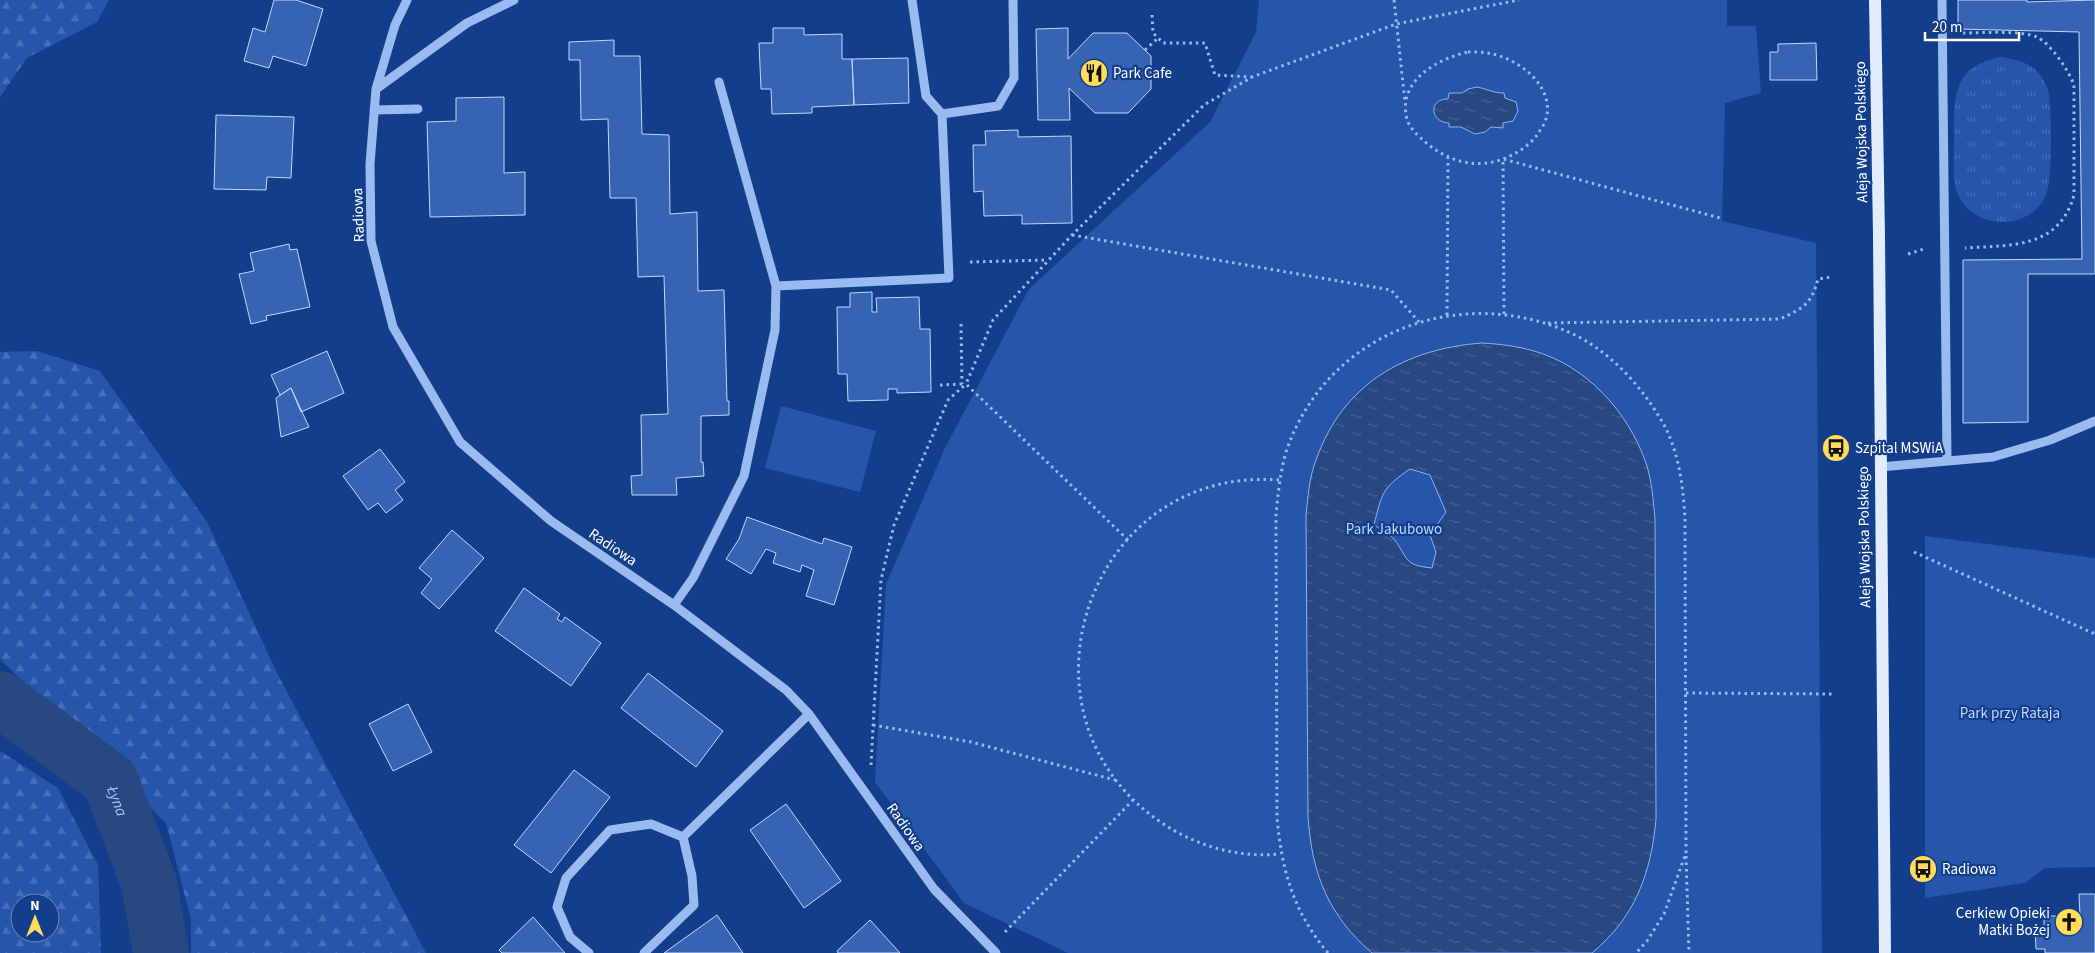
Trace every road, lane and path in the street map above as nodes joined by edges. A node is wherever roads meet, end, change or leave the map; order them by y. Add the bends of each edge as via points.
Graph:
1 (408, 0) edge
2 (514, 0) edge
3 (912, 0) edge
4 (1013, 0) edge
5 (1394, 0) edge
6 (1519, 0) edge
7 (1875, 0) edge
8 (1942, 0) edge
9 (1152, 15) dead end
10 (1396, 24) junction
11 (1943, 33) junction
12 (1158, 38) junction
13 (1145, 50) dead end
14 (1252, 76) junction
15 (719, 82) dead end
16 (376, 88) junction
17 (1405, 105) junction
18 (418, 109) dead end
19 (374, 110) junction
20 (942, 114) junction
21 (1448, 158) junction
22 (1503, 159) junction
23 (1720, 218) dead end
24 (1072, 236) junction
25 (1945, 249) junction
26 (1049, 260) junction
27 (962, 263) dead end
28 (1832, 277) dead end
29 (776, 286) junction
30 (1504, 314) junction
31 (1447, 315) junction
32 (1418, 322) junction
33 (1545, 323) junction
34 (961, 324) dead end
35 (964, 384) junction
36 (940, 385) dead end
37 (2095, 421) edge
38 (1947, 460) junction
39 (1880, 467) junction
40 (1279, 480) junction
41 (1128, 540) junction
42 (1914, 552) dead end
43 (674, 605) junction
44 (2095, 634) edge
45 (1686, 693) junction
46 (1834, 694) dead end
47 (809, 714) junction
48 (873, 725) junction
49 (871, 774) dead end
50 (1116, 780) junction
51 (1133, 800) junction
52 (683, 837) junction
53 (1686, 853) junction
54 (1280, 854) junction
55 (993, 950) edge
56 (590, 953) edge
57 (644, 953) edge
58 (1328, 953) edge
59 (1636, 953) edge
60 (1689, 953) edge
61 (1885, 953) edge

1 - 16 street, Radiowa via 394,25
2 - 16 street via 467,23
3 - 20 street via 926,96
4 - 20 street via 1014,78 998,106
5 - 10 path
6 - 10 path
7 - 39 main road, Aleja Wojska Polskiego
8 - 11 street
9 - 12 path via 1153,33
10 - 14 path
10 - 17 path
11 - 25 street
11 - 25 path via 2037,37 2070,72 2074,85 2074,195 2069,212 2054,229 2034,241 2018,245
12 - 13 path
12 - 14 path via 1162,43 1205,43 1215,75
14 - 24 path via 1204,105
15 - 29 street
16 - 19 street, Radiowa
17 - 21 path via 1408,121 1418,136
17 - 22 path via 1408,92 1420,76 1433,64 1450,56 1487,52 1505,58 1535,79 1545,94 1548,109 1545,124 1534,139
18 - 19 street
19 - 43 street, Radiowa via 370,164 371,241 383,289 393,327 460,442 551,521
20 - 29 street via 949,278
21 - 22 path via 1466,163
21 - 31 path
22 - 23 path
22 - 30 path
24 - 26 path
24 - 32 path via 1391,290
25 - 38 street
26 - 27 path
26 - 35 path via 993,320
28 - 33 path via 1818,279 1814,294 1802,309 1780,319
29 - 43 street via 775,330 744,476 693,578
30 - 31 path
30 - 33 path
31 - 32 path
32 - 40 path via 1361,350 1337,371 1316,395 1299,423 1286,452
33 - 45 path via 1602,352 1626,373 1660,418 1675,454 1683,486 1685,518
34 - 35 path
35 - 36 path
35 - 41 path
35 - 48 path via 948,400 894,525 881,580
37 - 38 street via 2050,440 1993,457
38 - 39 street
39 - 61 main road, Aleja Wojska Polskiego
40 - 41 path via 1235,482 1205,489 1150,519
40 - 54 path via 1276,535 1277,818
41 - 50 path via 1108,564 1094,592 1078,652 1078,683 1084,713 1094,743
42 - 44 path
43 - 47 street, Radiowa via 786,690
45 - 46 path
45 - 53 path
47 - 52 street
47 - 55 street, Radiowa via 934,890
48 - 49 path
48 - 50 path via 971,742
50 - 51 path
51 - 54 path via 1150,816 1205,845 1235,853
51 - 55 path
52 - 56 street via 652,824 610,830 566,878 557,907 570,937
52 - 57 street via 692,876 694,905
53 - 59 path via 1664,914
53 - 60 path
54 - 58 path via 1299,911

